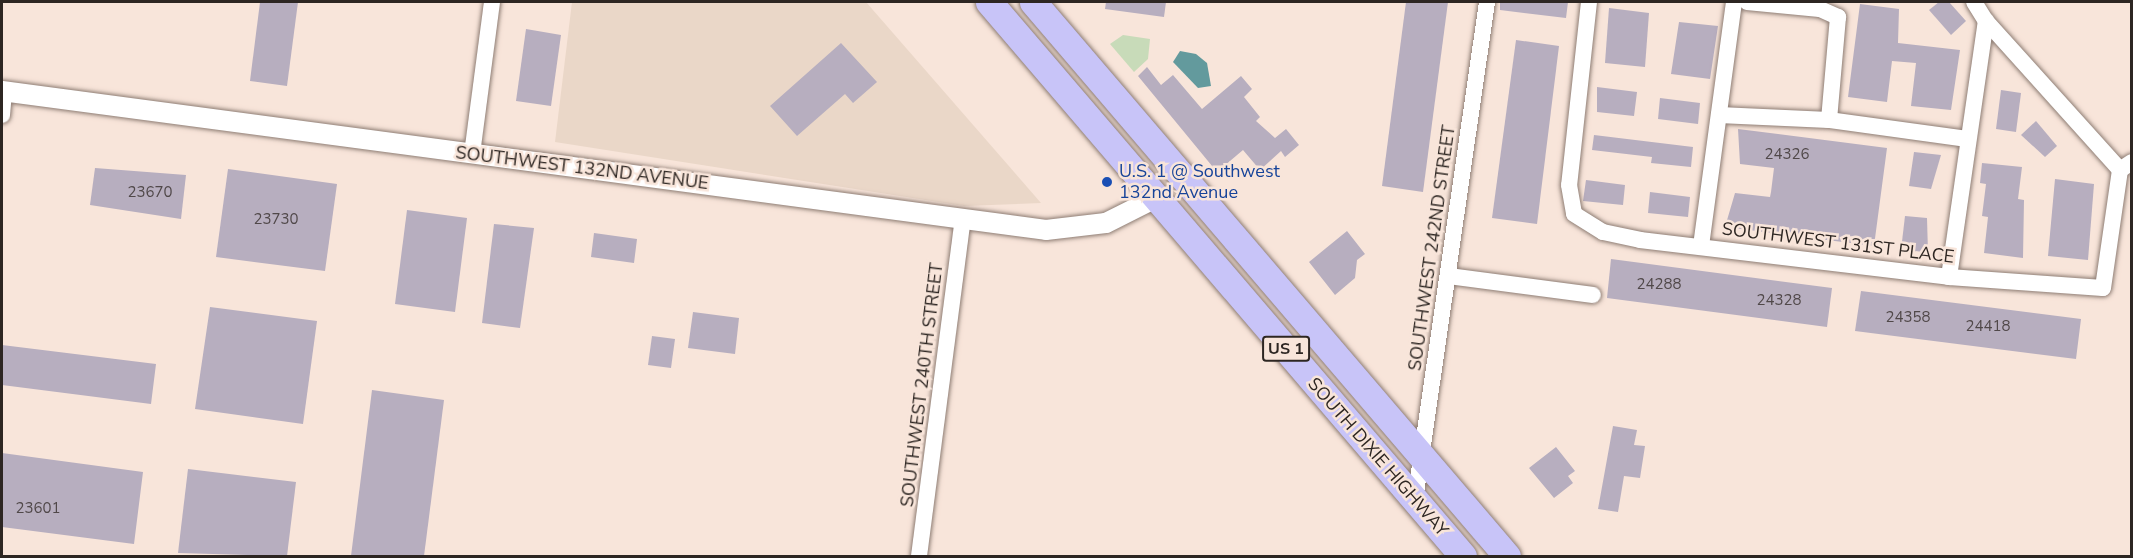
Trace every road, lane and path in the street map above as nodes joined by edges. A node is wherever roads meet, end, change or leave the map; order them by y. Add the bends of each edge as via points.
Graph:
1 (492, 2) edge
2 (989, 2) edge
3 (1025, 2) edge
4 (1033, 2) edge
5 (1487, 2) edge
6 (1589, 2) edge
7 (1734, 2) edge
8 (1747, 2) edge
9 (1974, 2) edge
10 (1986, 21) junction
11 (3, 91) edge
12 (2, 115) edge
13 (1719, 115) junction
14 (1829, 120) junction
15 (1967, 139) junction
16 (472, 154) junction
17 (2126, 166) edge
18 (1156, 198) junction
19 (963, 218) junction
20 (1701, 246) junction
21 (1449, 276) junction
22 (1949, 277) junction
23 (1593, 295) dead end
24 (1321, 337) junction
25 (1422, 457) junction
26 (1415, 501) junction
27 (919, 556) edge
28 (1463, 556) edge
29 (1507, 556) edge

1 - 16 street
2 - 18 highway, SOUTH DIXIE HIGHWAY / US 1
3 - 18 highway via 1067,65 1144,156
4 - 24 highway, SOUTH DIXIE HIGHWAY / US 1
5 - 21 street, SOUTHWEST 242ND STREET
6 - 20 street, SOUTHWEST 131ST PLACE via 1569,163 1574,214 1592,227 1622,237
7 - 13 street
8 - 14 street via 1820,9 1838,17
9 - 10 street
10 - 15 street
10 - 17 street
11 - 12 street
11 - 16 street, SOUTHWEST 132ND AVENUE
13 - 14 street
13 - 20 street
14 - 15 street
15 - 22 street
16 - 19 street, SOUTHWEST 132ND AVENUE
17 - 22 street, SOUTHWEST 131ST PLACE via 2103,288
18 - 19 street, SOUTHWEST 132ND AVENUE via 1118,219 1068,230
18 - 24 highway via 1176,202 1195,215 1286,320
18 - 26 highway, SOUTH DIXIE HIGHWAY / US 1
19 - 27 street, SOUTHWEST 240TH STREET
20 - 22 street, SOUTHWEST 131ST PLACE
21 - 23 street
21 - 25 street, SOUTHWEST 242ND STREET
24 - 25 highway, SOUTH DIXIE HIGHWAY / US 1
25 - 26 street, SOUTHWEST 242ND STREET
25 - 29 highway, SOUTH DIXIE HIGHWAY / US 1
26 - 28 highway, SOUTH DIXIE HIGHWAY / US 1

